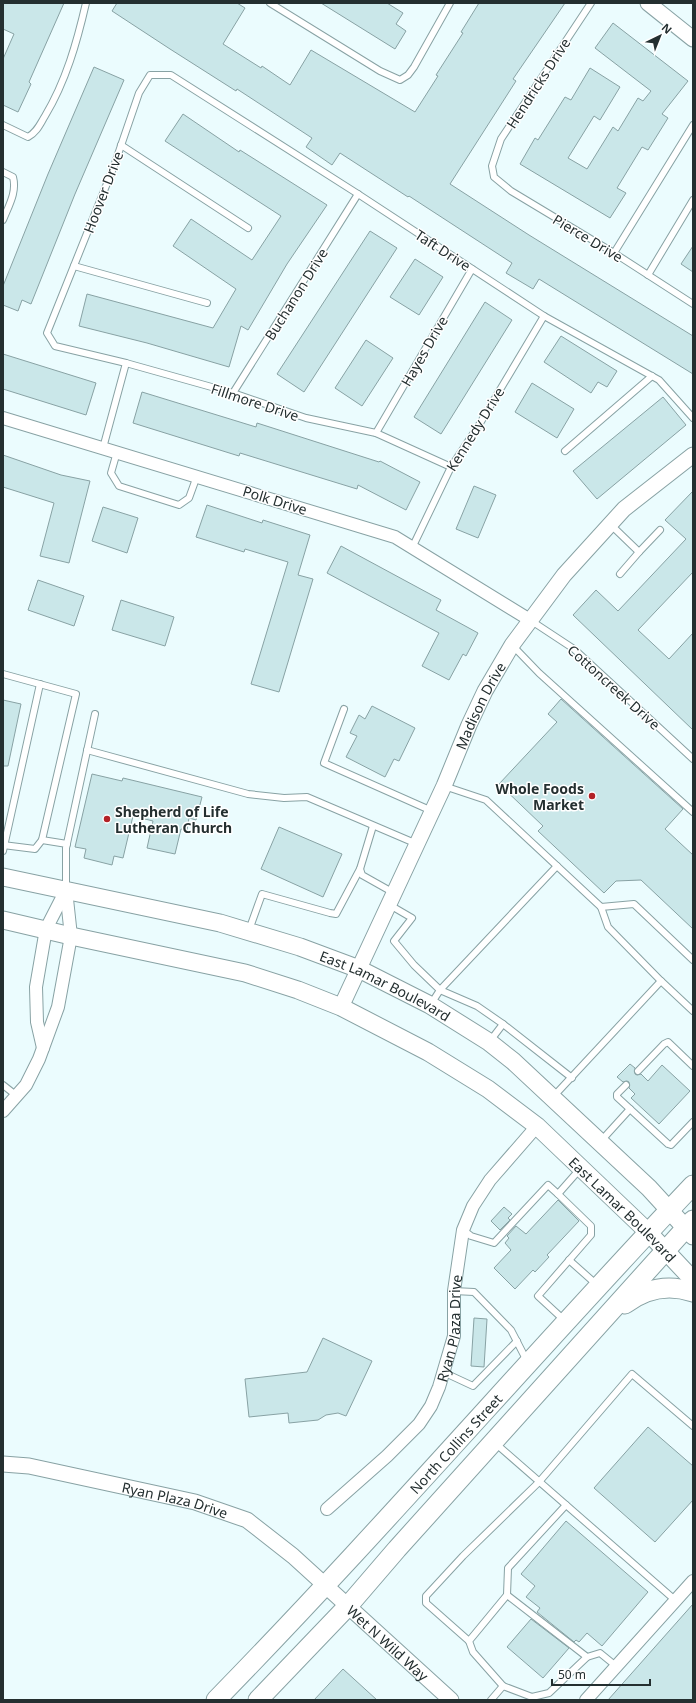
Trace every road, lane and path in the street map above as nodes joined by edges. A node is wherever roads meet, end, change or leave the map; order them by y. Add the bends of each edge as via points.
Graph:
1 (86, 3) edge
2 (270, 3) edge
3 (282, 3) edge
4 (450, 3) edge
5 (591, 3) edge
6 (648, 3) edge
7 (278, 9) junction
8 (693, 39) edge
9 (188, 86) joint
10 (3, 125) edge
11 (693, 125) edge
12 (121, 145) junction
13 (492, 166) joint
14 (3, 172) edge
15 (358, 194) junction
16 (693, 200) edge
17 (3, 220) edge
18 (248, 228) dead end
19 (614, 253) junction
20 (74, 266) junction
21 (472, 269) junction
22 (648, 275) junction
23 (208, 303) dead end
24 (693, 304) edge
25 (544, 316) junction
26 (55, 346) joint
27 (126, 363) junction
28 (652, 376) junction
29 (233, 393) junction
30 (3, 418) edge
31 (693, 418) edge
32 (376, 433) junction
33 (103, 448) junction
34 (565, 451) dead end
35 (117, 452) junction
36 (693, 455) edge
37 (451, 467) junction
38 (197, 476) junction
39 (610, 524) junction
40 (660, 530) dead end
41 (413, 546) junction
42 (639, 552) junction
43 (620, 574) dead end
44 (530, 620) junction
45 (512, 645) junction
46 (3, 674) edge
47 (40, 684) junction
48 (344, 709) dead end
49 (95, 714) dead end
50 (87, 750) junction
51 (693, 759) edge
52 (444, 786) junction
53 (432, 811) junction
54 (693, 812) edge
55 (373, 826) junction
56 (42, 840) junction
57 (67, 844) junction
58 (417, 844) junction
59 (3, 847) edge
60 (556, 866) junction
61 (360, 869) junction
62 (3, 876) edge
63 (66, 890) junction
64 (391, 899) junction
65 (601, 907) junction
66 (3, 920) edge
67 (46, 929) junction
68 (248, 931) junction
69 (71, 936) junction
70 (693, 960) edge
71 (359, 969) junction
72 (661, 981) junction
73 (440, 990) junction
74 (430, 1005) junction
75 (341, 1007) junction
76 (693, 1011) edge
77 (503, 1024) junction
78 (489, 1042) junction
79 (43, 1048) junction
80 (693, 1066) edge
81 (638, 1072) dead end
82 (572, 1078) junction
83 (3, 1085) edge
84 (626, 1085) dead end
85 (17, 1096) junction
86 (553, 1098) junction
87 (630, 1109) junction
88 (3, 1111) edge
89 (693, 1122) edge
90 (537, 1126) junction
91 (600, 1142) junction
92 (581, 1168) junction
93 (693, 1185) edge
94 (558, 1194) junction
95 (669, 1210) junction
96 (691, 1228) edge
97 (462, 1230) junction
98 (648, 1232) junction
99 (666, 1251) junction
100 (569, 1260) junction
101 (693, 1280) edge
102 (598, 1286) junction
103 (454, 1291) junction
104 (693, 1292) edge
105 (565, 1321) junction
106 (591, 1334) junction
107 (517, 1341) junction
108 (527, 1363) junction
109 (444, 1372) junction
110 (693, 1426) edge
111 (494, 1442) junction
112 (3, 1464) edge
113 (539, 1482) junction
114 (566, 1505) junction
115 (327, 1509) dead end
116 (693, 1581) edge
117 (324, 1585) junction
118 (507, 1595) junction
119 (675, 1600) junction
120 (348, 1606) junction
121 (469, 1641) junction
122 (587, 1657) junction
123 (616, 1666) junction
124 (503, 1686) junction
125 (216, 1700) edge
126 (258, 1700) edge
127 (451, 1700) edge
128 (491, 1700) edge
129 (586, 1700) edge

1 - 10 lane via 77,41 58,95 35,133 28,137
2 - 7 lane
3 - 7 lane
4 - 7 lane via 414,67 400,80 380,71
5 - 13 lane, Hendricks Drive via 501,139
6 - 8 street
9 - 12 lane, Hoover Drive via 171,75 150,75 139,93
9 - 15 lane, Taft Drive
11 - 19 lane
12 - 18 lane
12 - 20 lane, Hoover Drive
13 - 19 lane, Pierce Drive via 494,177 511,192
14 - 17 lane via 13,176 15,185
15 - 21 lane, Taft Drive
15 - 29 lane, Buchanon Drive
16 - 22 lane
19 - 22 lane, Pierce Drive
20 - 23 lane
20 - 26 lane, Hoover Drive via 47,333
21 - 25 lane, Taft Drive
21 - 32 lane, Hayes Drive
22 - 24 lane, Pierce Drive
25 - 28 lane, Taft Drive
25 - 37 lane, Kennedy Drive
26 - 27 lane, Fillmore Drive
27 - 29 lane, Fillmore Drive
27 - 33 lane
28 - 31 lane, Taft Drive via 659,380
28 - 34 lane
29 - 32 lane, Fillmore Drive via 306,418
30 - 33 street, Polk Drive
32 - 37 lane, Fillmore Drive
33 - 35 street, Polk Drive
35 - 38 street, Polk Drive
35 - 38 lane via 111,473 118,486 132,491 180,505 190,498
36 - 39 street, Madison Drive via 624,509
37 - 41 lane, Kennedy Drive
38 - 41 street, Polk Drive via 395,537
39 - 42 lane
39 - 44 street, Madison Drive via 564,575
40 - 42 lane
41 - 44 street, Polk Drive
42 - 43 lane
44 - 45 street, Madison Drive
44 - 51 lane, Cottoncreek Drive via 574,649
45 - 52 street, Madison Drive via 485,691
45 - 54 lane
46 - 47 lane
47 - 56 lane via 76,694
47 - 59 lane
48 - 53 lane via 324,763
49 - 50 lane
50 - 55 lane via 248,794 284,798 307,797
50 - 57 lane
52 - 53 street, Madison Drive
52 - 60 lane via 486,800
53 - 58 street, Madison Drive
55 - 58 lane
55 - 61 lane
56 - 57 lane
56 - 59 lane via 35,849
57 - 63 lane
58 - 64 street, Madison Drive
60 - 65 lane
60 - 73 lane
61 - 64 lane via 362,876
61 - 68 lane via 336,914 262,894
62 - 63 main road, East Lamar Boulevard
63 - 67 street
63 - 68 main road, East Lamar Boulevard
63 - 69 street
64 - 71 street, Madison Drive
64 - 73 lane via 412,918 394,941
65 - 70 lane via 634,904
65 - 72 lane via 608,927
66 - 67 main road, East Lamar Boulevard
67 - 69 main road, East Lamar Boulevard
67 - 79 street via 36,987 37,1022
68 - 71 main road, East Lamar Boulevard
69 - 75 main road, East Lamar Boulevard via 245,973
69 - 79 street via 58,1007
71 - 74 main road, East Lamar Boulevard
71 - 75 street, Madison Drive
72 - 76 lane
72 - 82 lane
73 - 74 lane
73 - 77 lane via 477,1006
74 - 78 main road, East Lamar Boulevard
75 - 90 main road, East Lamar Boulevard via 428,1052 488,1089
77 - 78 lane
77 - 82 lane
78 - 86 main road, East Lamar Boulevard
79 - 85 street via 26,1085
80 - 81 lane via 668,1042
82 - 86 lane
83 - 85 lane
84 - 87 lane via 617,1097
85 - 88 street
86 - 91 main road, East Lamar Boulevard
87 - 89 lane via 671,1145
87 - 91 lane
90 - 92 main road, East Lamar Boulevard
90 - 97 street, Ryan Plaza Drive via 490,1180 473,1206
91 - 95 main road, East Lamar Boulevard
92 - 94 lane
92 - 98 main road, East Lamar Boulevard
93 - 95 main road, North Collins Street
94 - 97 lane via 548,1185 494,1243 470,1236
94 - 100 lane via 591,1226 591,1235
95 - 96 main road, East Lamar Boulevard
95 - 98 main road, North Collins Street
96 - 99 main road, North Collins Street
97 - 103 street, Ryan Plaza Drive
98 - 99 main road, East Lamar Boulevard
98 - 102 main road, North Collins Street
99 - 101 main road, East Lamar Boulevard
99 - 106 main road, North Collins Street
100 - 102 lane
100 - 105 lane via 538,1296
102 - 105 main road, North Collins Street
103 - 107 lane via 474,1292 512,1330
103 - 109 street, Ryan Plaza Drive via 454,1336
104 - 106 main road via 683,1289 653,1289 627,1303
105 - 108 main road, North Collins Street
106 - 111 main road, North Collins Street
107 - 108 lane
107 - 109 lane via 473,1386
108 - 117 main road, North Collins Street
109 - 115 street, Ryan Plaza Drive via 431,1406 419,1424
110 - 113 lane via 632,1374
111 - 113 lane
111 - 120 main road, North Collins Street
112 - 117 street, Ryan Plaza Drive via 29,1466 195,1502 247,1520 293,1556
113 - 114 lane
113 - 121 lane via 426,1596 426,1603
114 - 118 lane via 508,1568
114 - 119 lane
116 - 119 street
117 - 120 street, Wet N Wild Way
117 - 125 main road, North Collins Street
118 - 121 lane
118 - 122 lane
119 - 123 street
120 - 126 main road, North Collins Street
120 - 127 street, Wet N Wild Way
121 - 124 lane via 474,1652
122 - 123 lane via 600,1653
122 - 124 lane via 549,1693 532,1697
123 - 129 street
124 - 128 lane

